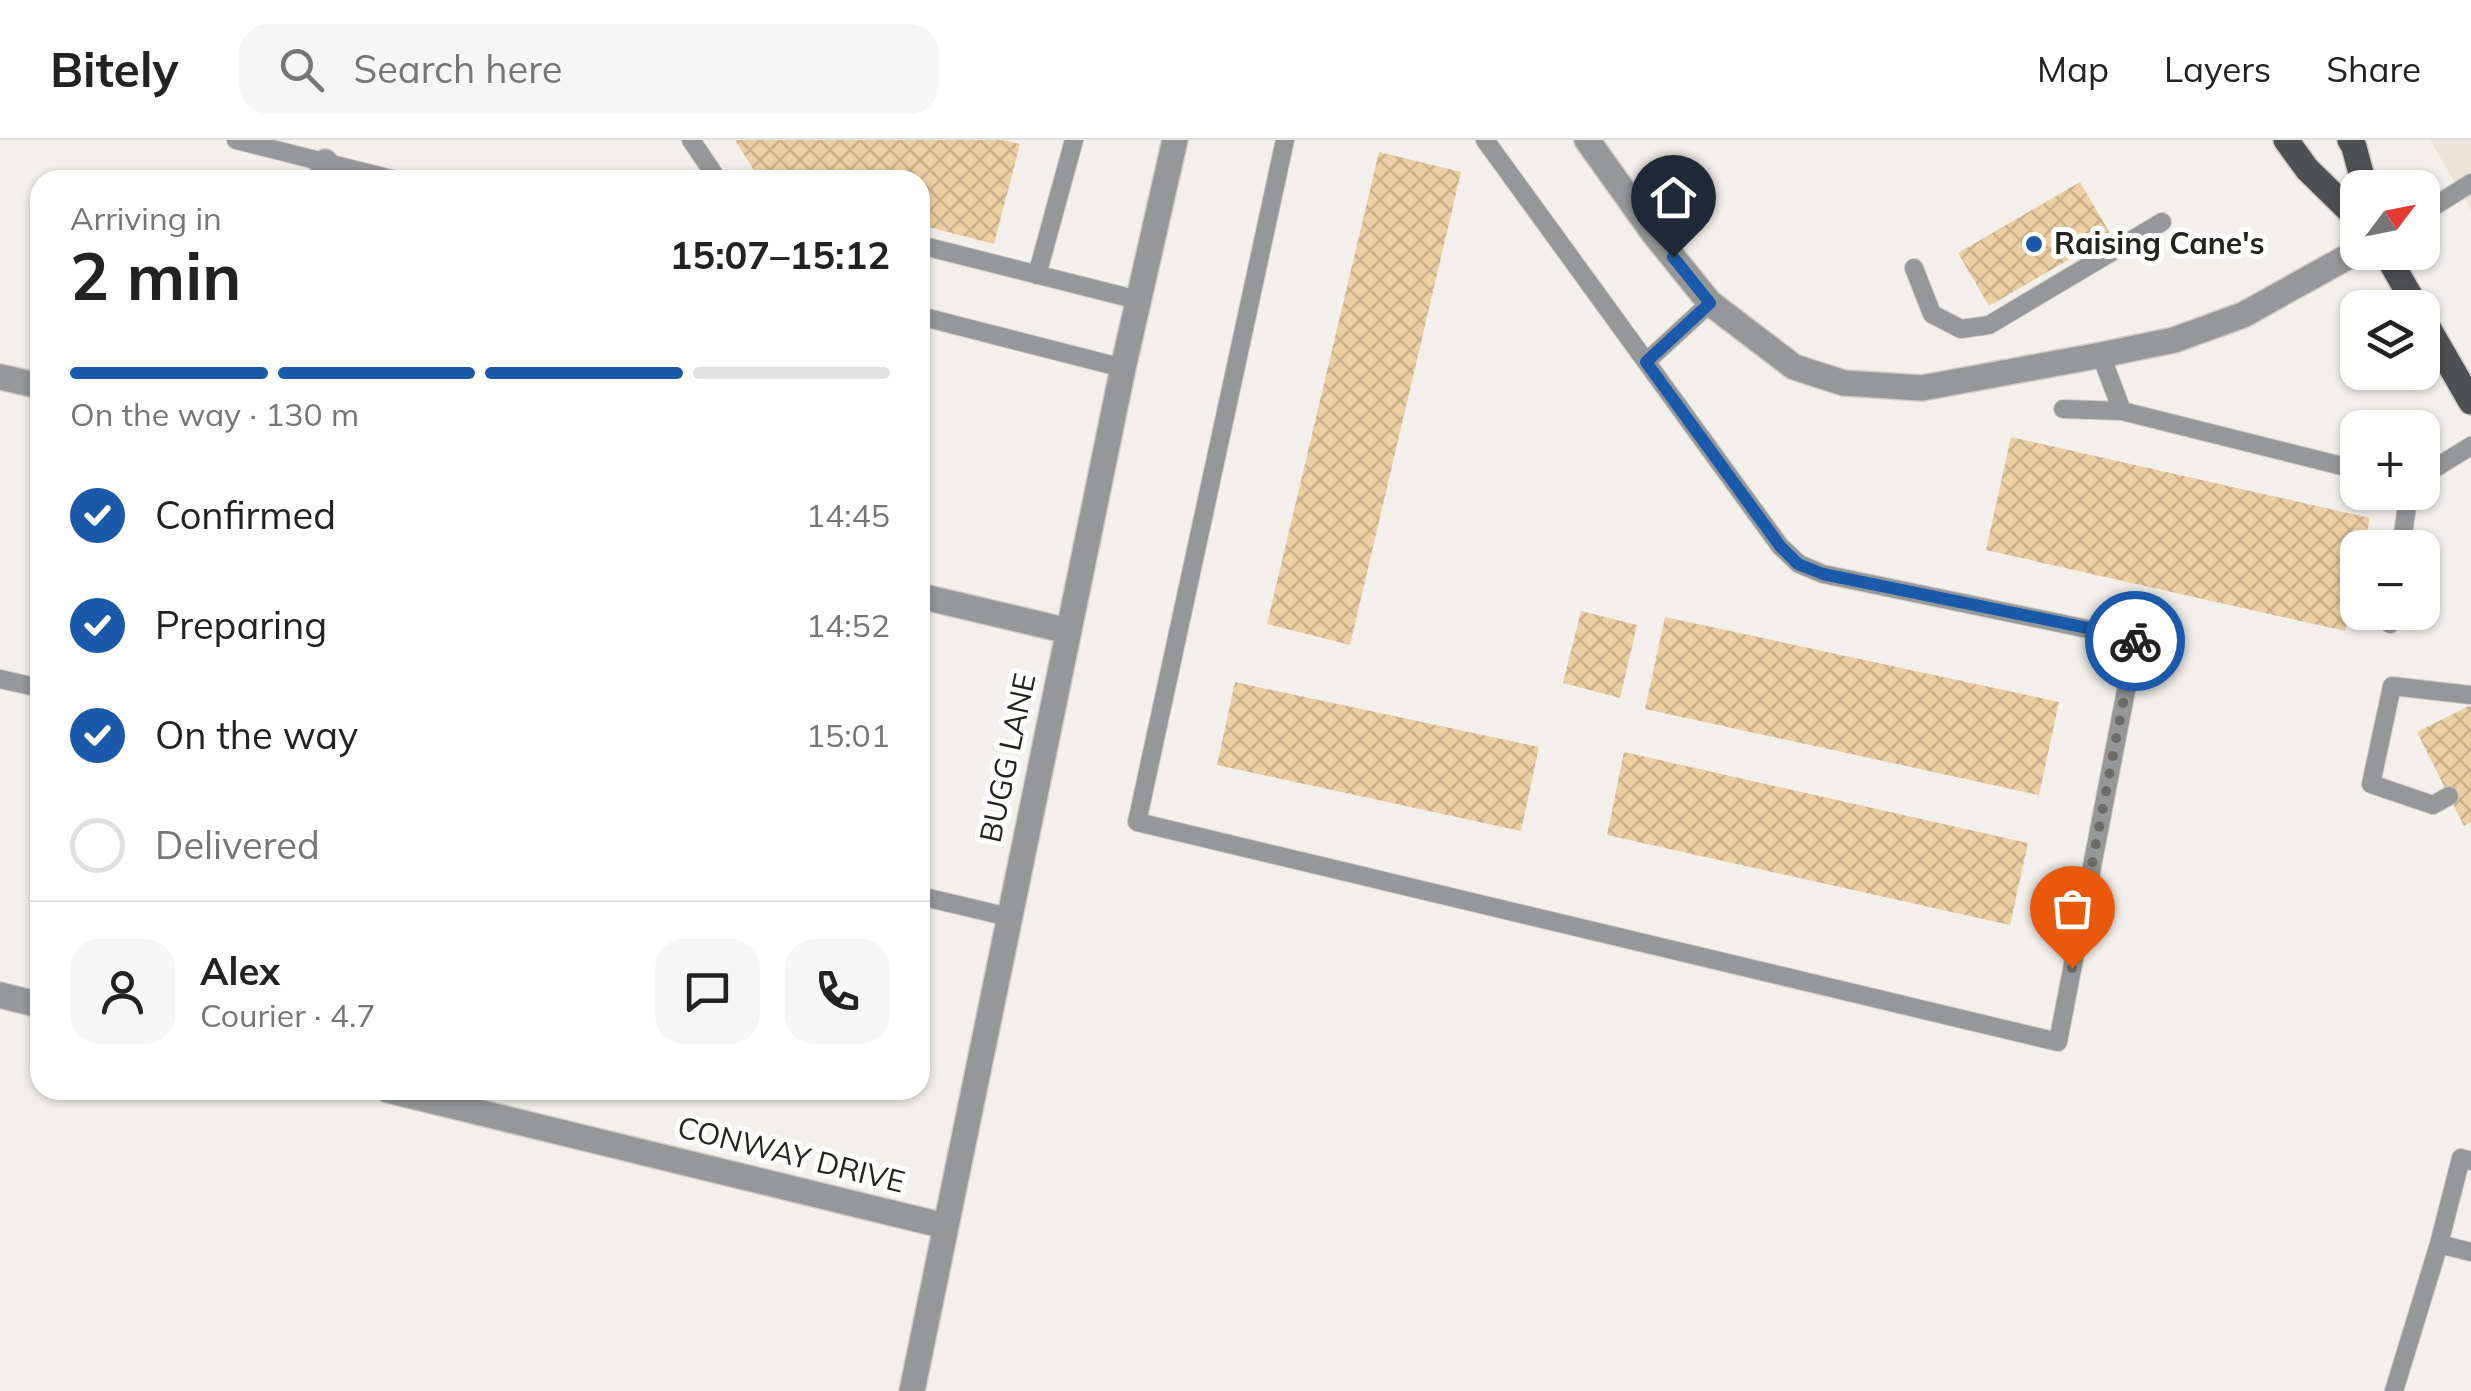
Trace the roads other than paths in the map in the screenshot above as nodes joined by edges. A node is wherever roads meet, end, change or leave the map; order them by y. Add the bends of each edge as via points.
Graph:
1 (236, 140) edge
2 (692, 140) edge
3 (1074, 140) edge
4 (1175, 140) edge
5 (1284, 140) edge
6 (1485, 140) edge
7 (1587, 140) edge
8 (2286, 140) edge
9 (2350, 140) edge
10 (320, 170) edge
11 (712, 170) edge
12 (2360, 170) edge
13 (2471, 183) edge
14 (2340, 201) edge
15 (2440, 203) edge
16 (2162, 222) dead end
17 (930, 248) edge
18 (2340, 262) edge
19 (1914, 268) dead end
20 (1037, 275) junction
21 (1138, 300) junction
22 (1710, 303) junction
23 (930, 319) edge
24 (2440, 348) edge
25 (2101, 355) junction
26 (1646, 362) junction
27 (1123, 368) junction
28 (0, 377) edge
29 (30, 384) edge
30 (2471, 402) edge
31 (2063, 409) dead end
32 (2122, 411) junction
33 (2471, 446) edge
34 (2440, 465) edge
35 (2340, 466) edge
36 (930, 598) edge
37 (1068, 631) junction
38 (0, 679) edge
39 (30, 686) edge
40 (2471, 694) edge
41 (2449, 796) dead end
42 (930, 898) edge
43 (1009, 917) junction
44 (0, 995) edge
45 (30, 1002) edge
46 (429, 1100) edge
47 (2471, 1160) edge
48 (945, 1226) junction
49 (2439, 1244) junction
50 (2471, 1252) edge
51 (912, 1391) edge
52 (2396, 1391) edge

1 - 10 lane
2 - 11 lane
3 - 20 lane
4 - 21 street, BUGG LANE
5 - 26 lane via 1138,822 2058,1042 2136,638 1798,564
6 - 26 lane
7 - 22 street
8 - 14 main road
9 - 12 main road
13 - 15 lane
16 - 19 lane via 1989,325 1961,329 1932,314
17 - 20 lane
18 - 25 street via 2243,315 2174,340
20 - 21 lane
21 - 27 street, BUGG LANE
22 - 25 street via 1794,367 1844,383 1922,388
22 - 26 lane
23 - 27 lane
24 - 30 main road
25 - 32 lane
27 - 37 street, BUGG LANE
28 - 29 street
31 - 32 lane
32 - 35 lane
33 - 34 lane
36 - 37 street
37 - 43 street, BUGG LANE
38 - 39 lane
40 - 41 lane via 2392,686 2371,784 2433,804
42 - 43 lane
43 - 48 street, BUGG LANE
44 - 45 street
46 - 48 street, CONWAY DRIVE
47 - 49 lane via 2461,1158
48 - 51 street, BUGG LANE
49 - 50 lane
49 - 52 lane

